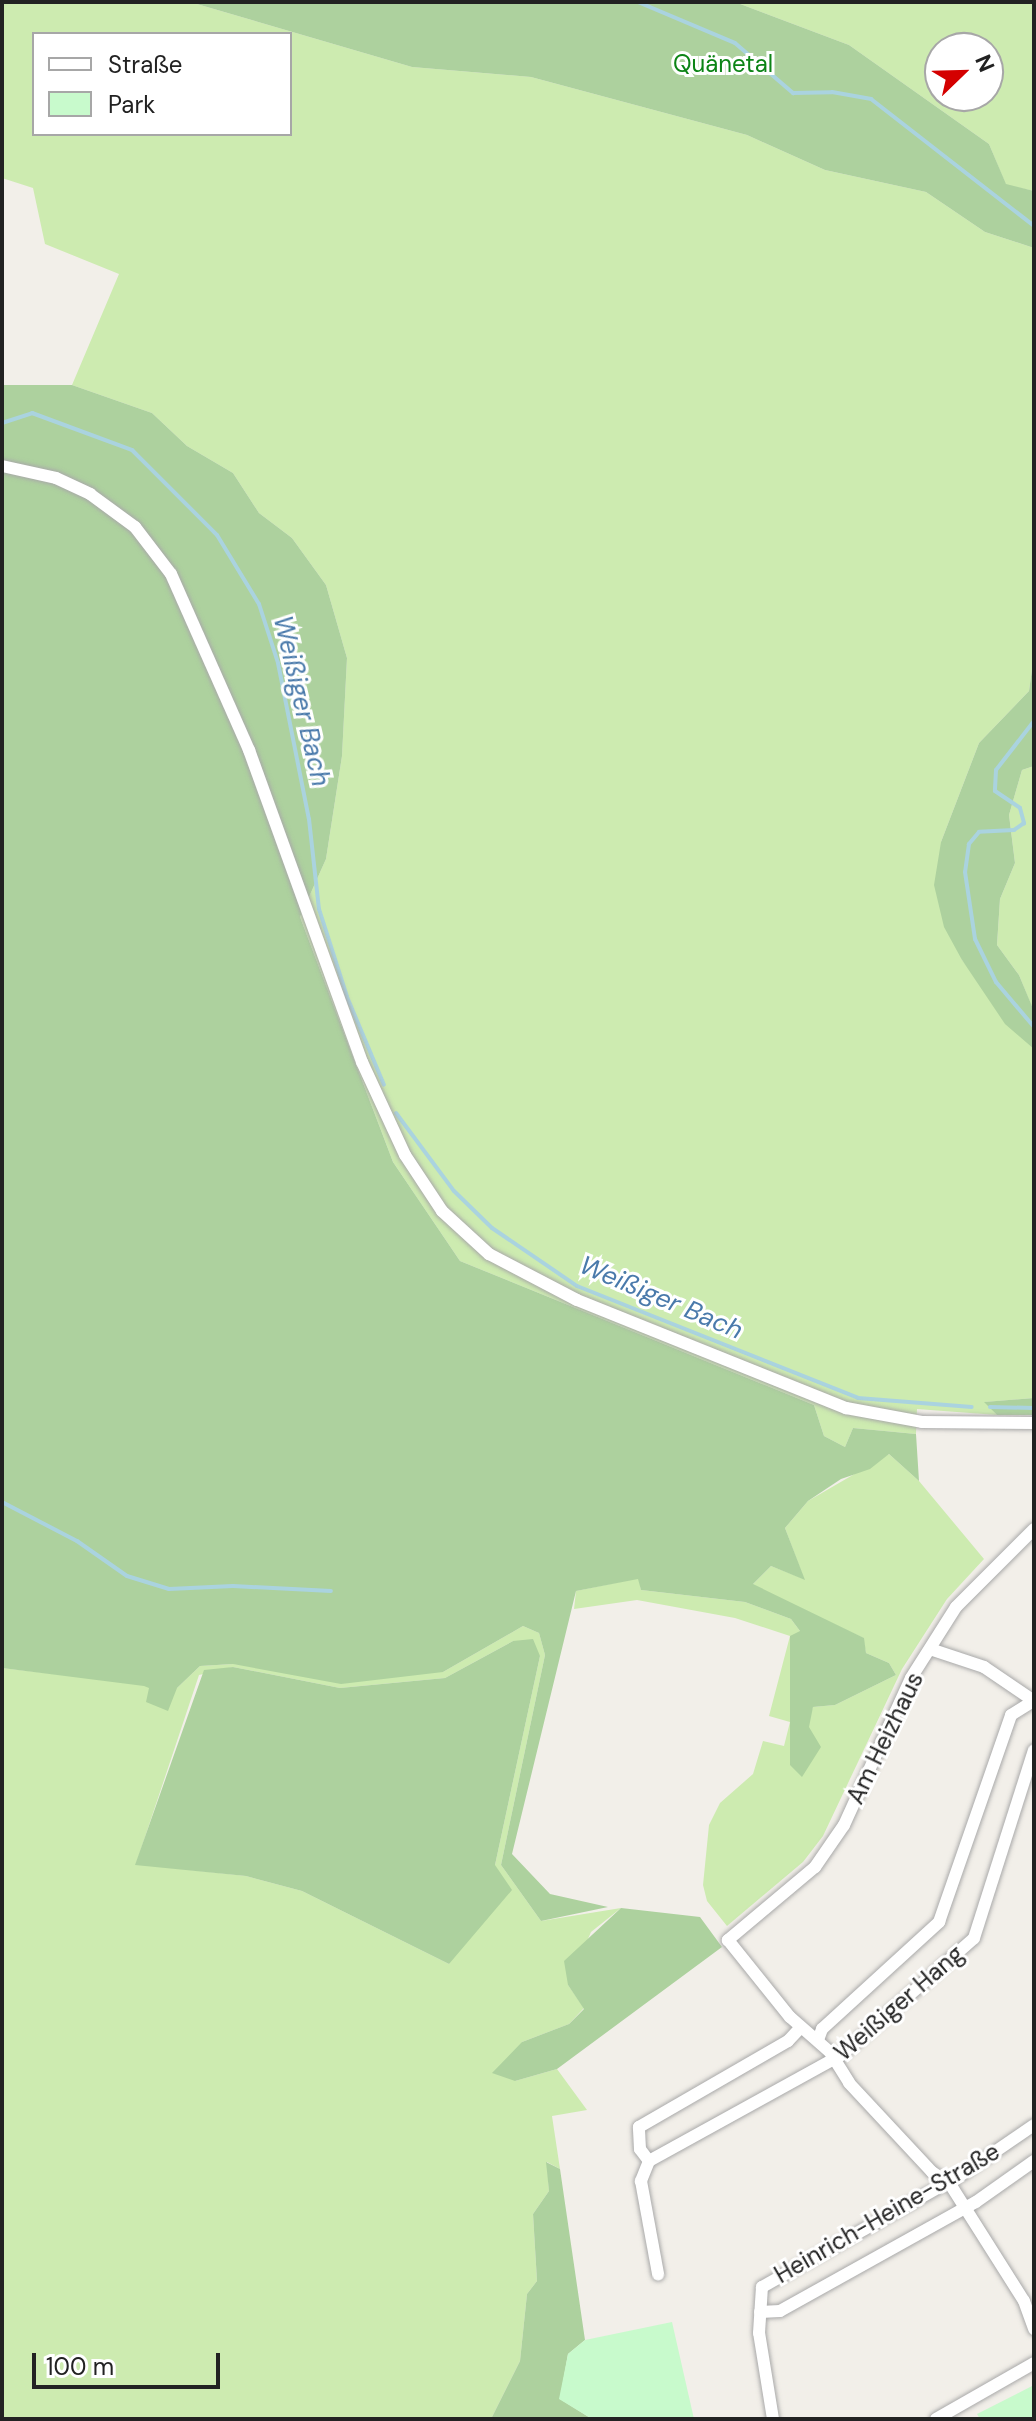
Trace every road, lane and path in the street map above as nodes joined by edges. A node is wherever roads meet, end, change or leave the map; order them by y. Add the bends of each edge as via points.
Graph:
1 (2, 466) edge
2 (1034, 1423) edge
3 (1034, 1529) edge
4 (933, 1650) junction
5 (1034, 1701) edge
6 (1034, 1750) edge
7 (800, 2028) junction
8 (818, 2040) junction
9 (835, 2060) junction
10 (1034, 2125) edge
11 (649, 2161) junction
12 (1034, 2161) edge
13 (946, 2181) junction
14 (966, 2206) junction
15 (658, 2274) dead end
16 (760, 2312) junction
17 (1034, 2329) edge
18 (1034, 2363) edge
19 (773, 2419) edge
20 (936, 2419) edge

1 - 2 street via 56,478 90,494 135,527 171,574 249,750 362,1062 405,1155 442,1211 489,1254 577,1300 846,1408 922,1422
3 - 4 street, Am Heizhaus via 971,1587
4 - 5 street via 984,1667
4 - 7 street, Am Heizhaus via 887,1723 837,1837 804,1878 728,1940
5 - 8 street, Weißiger Hang via 1011,1715 939,1922 822,2029
6 - 9 street, Weißiger Hang via 974,1938
7 - 8 street
7 - 11 street, Weißiger Hang via 788,2041 639,2127 640,2149
8 - 9 street
9 - 11 street, Weißiger Hang
9 - 13 street via 849,2083
10 - 13 street, Heinrich-Heine-Straße
11 - 15 street via 641,2181
12 - 14 street, Heinrich-Heine-Straße
13 - 14 street
13 - 16 street, Heinrich-Heine-Straße via 762,2287
14 - 16 street, Heinrich-Heine-Straße via 780,2311
14 - 17 street via 1024,2301
16 - 19 street, Heinrich-Heine-Straße
18 - 20 street

